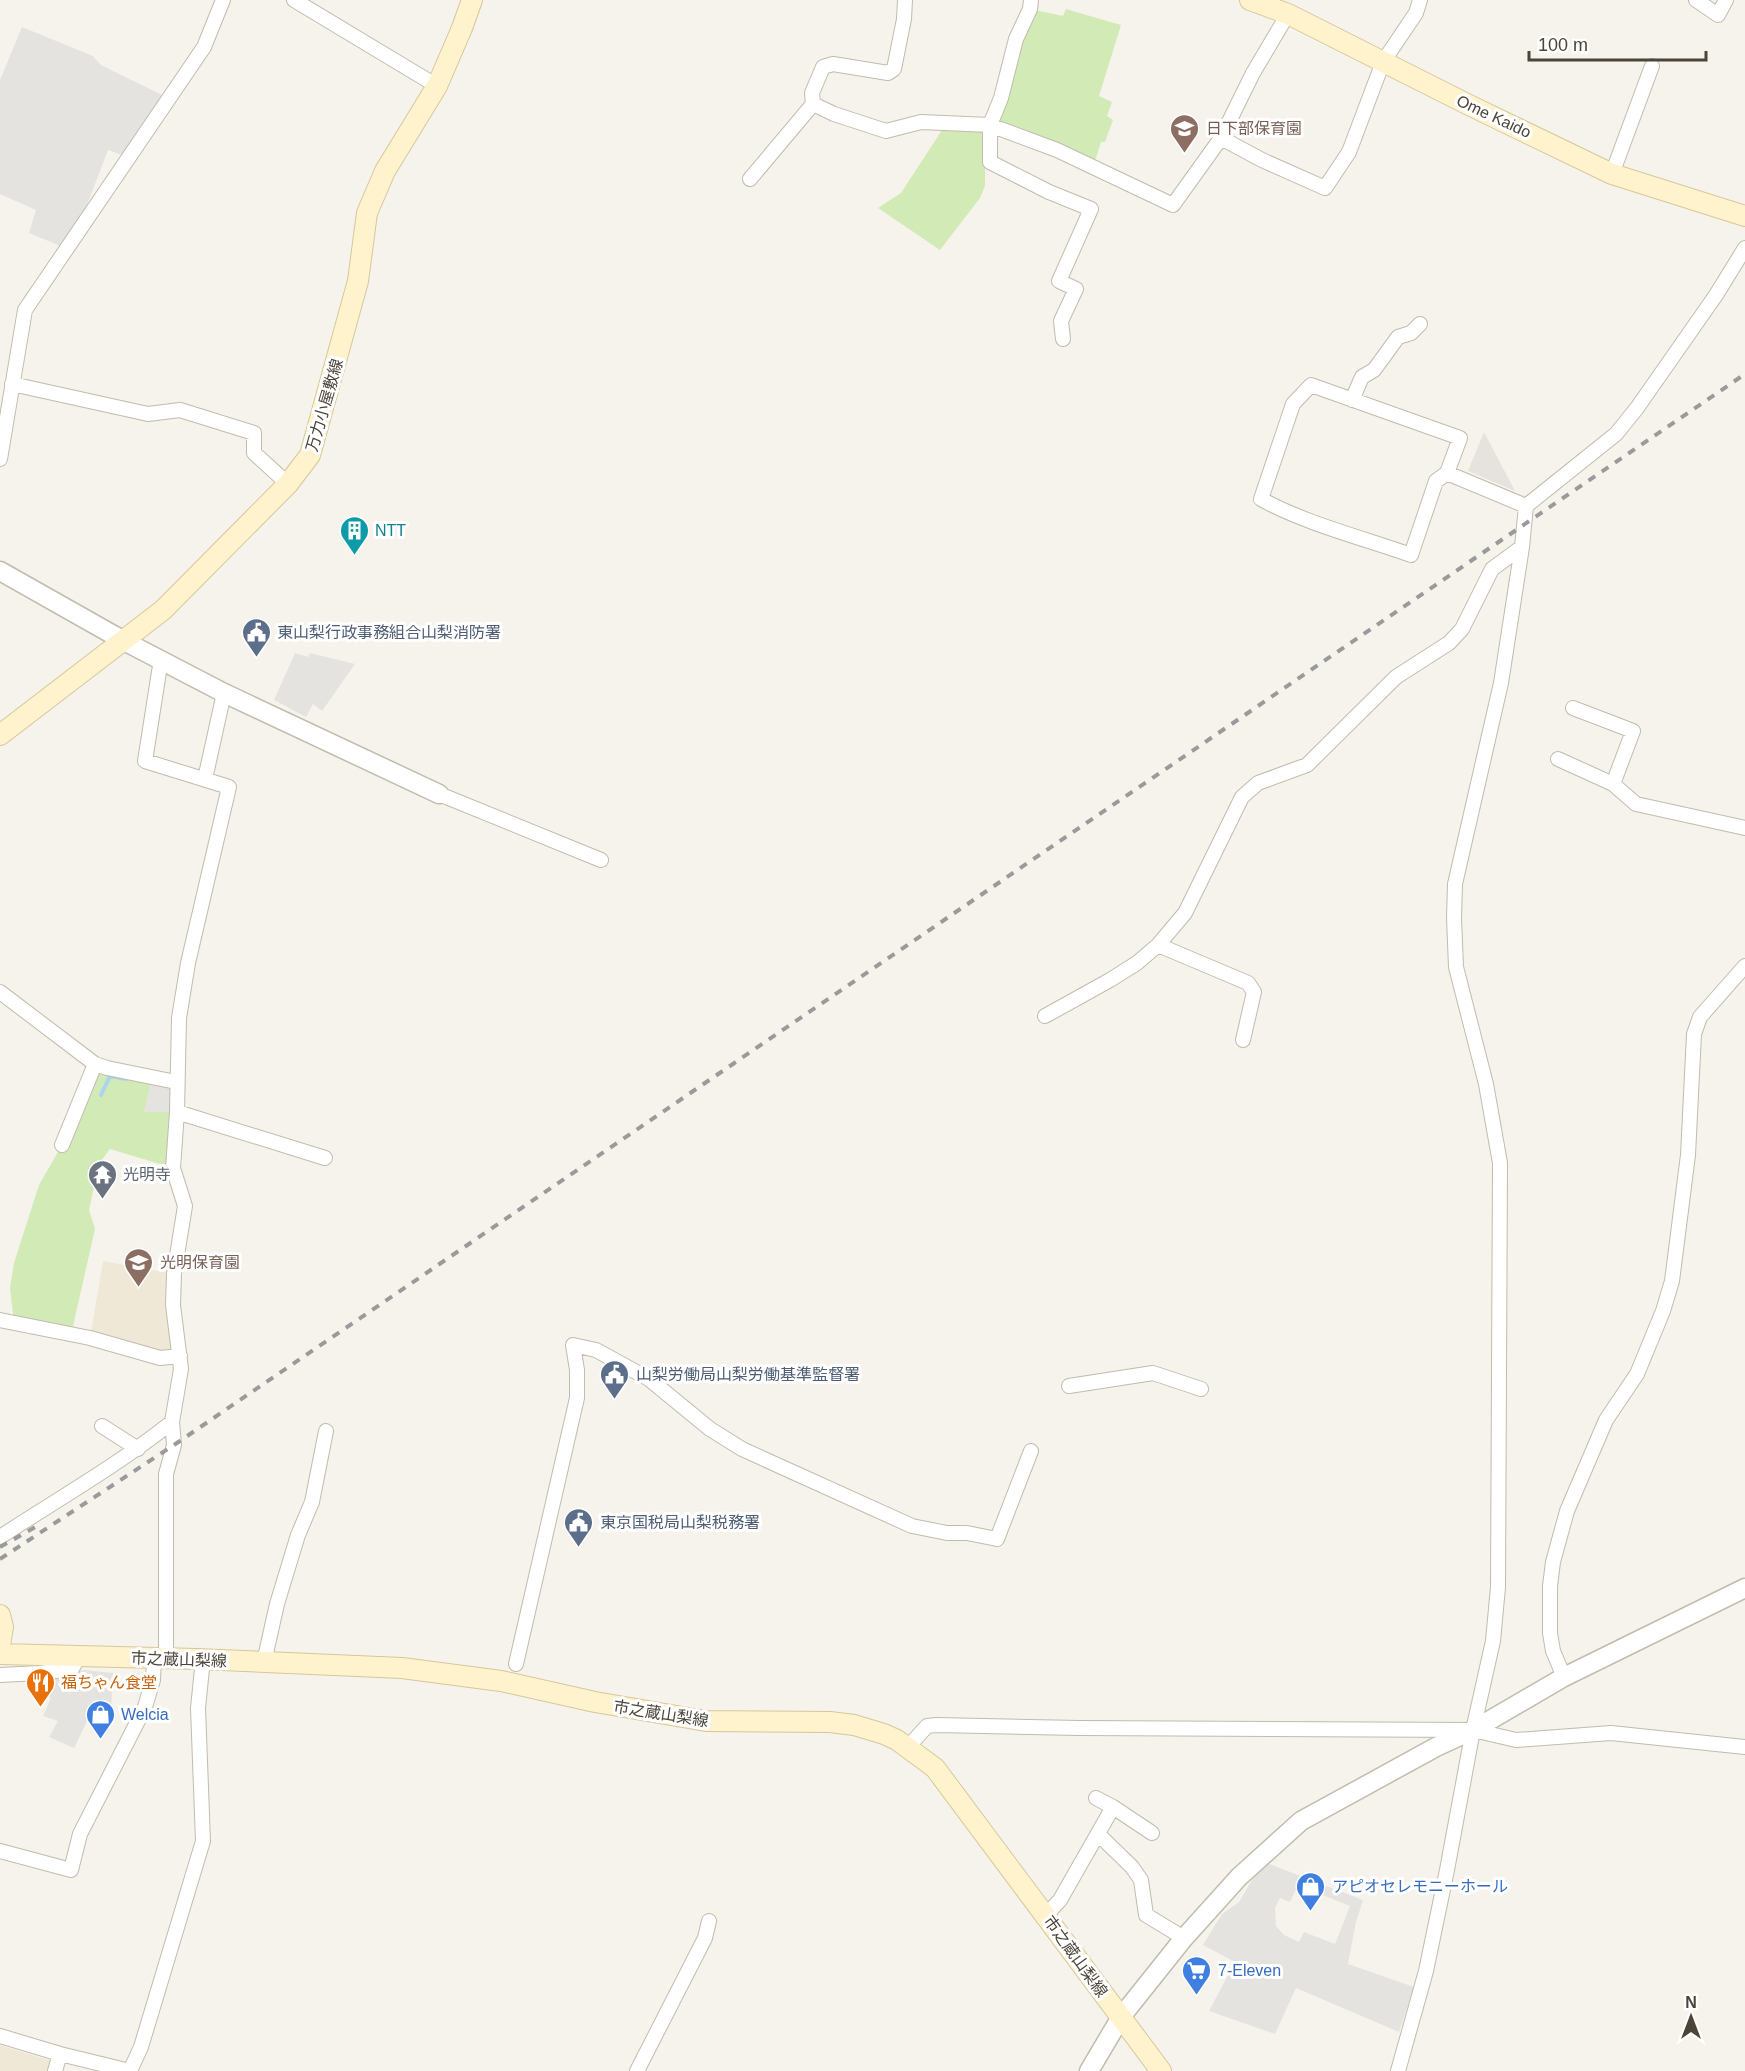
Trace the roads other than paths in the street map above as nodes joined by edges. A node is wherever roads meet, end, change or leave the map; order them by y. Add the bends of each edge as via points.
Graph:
1 (223, 0) edge
2 (294, 0) edge
3 (472, 0) edge
4 (905, 0) edge
5 (1031, 0) edge
6 (1250, 0) edge
7 (1420, 0) edge
8 (1696, 0) edge
9 (1726, 0) edge
10 (1288, 14) junction
11 (1383, 62) junction
12 (1652, 66) dead end
13 (437, 86) junction
14 (813, 104) junction
15 (990, 125) junction
16 (1221, 138) junction
17 (1612, 174) junction
18 (750, 179) dead end
19 (1745, 216) edge
20 (1745, 248) edge
21 (1420, 324) dead end
22 (1063, 339) dead end
23 (12, 384) junction
24 (1352, 400) junction
25 (0, 459) edge
26 (1447, 472) junction
27 (288, 484) junction
28 (1526, 506) junction
29 (1522, 547) junction
30 (0, 571) edge
31 (124, 641) junction
32 (160, 659) junction
33 (224, 693) junction
34 (1573, 708) dead end
35 (0, 735) edge
36 (1558, 759) dead end
37 (205, 779) junction
38 (1613, 784) junction
39 (439, 794) joint
40 (1745, 828) edge
41 (601, 860) dead end
42 (1158, 945) junction
43 (1745, 966) edge
44 (0, 992) edge
45 (1045, 1016) dead end
46 (1243, 1041) dead end
47 (95, 1064) junction
48 (176, 1082) junction
49 (177, 1112) junction
50 (62, 1145) dead end
51 (325, 1158) dead end
52 (0, 1320) edge
53 (180, 1356) junction
54 (1069, 1386) dead end
55 (1202, 1389) dead end
56 (172, 1422) junction
57 (102, 1426) dead end
58 (327, 1431) dead end
59 (138, 1449) junction
60 (1031, 1451) dead end
61 (0, 1538) edge
62 (1745, 1588) edge
63 (0, 1615) edge
64 (0, 1645) edge
65 (0, 1654) edge
66 (79, 1656) junction
67 (160, 1658) junction
68 (204, 1659) junction
69 (264, 1662) junction
70 (516, 1664) dead end
71 (0, 1675) edge
72 (1564, 1677) junction
73 (1473, 1730) junction
74 (908, 1747) junction
75 (1745, 1747) edge
76 (1096, 1798) dead end
77 (1113, 1807) junction
78 (1152, 1833) dead end
79 (1098, 1834) junction
80 (0, 1851) edge
81 (1046, 1915) junction
82 (709, 1921) dead end
83 (1184, 1938) junction
84 (1121, 2017) junction
85 (0, 2036) edge
86 (60, 2054) junction
87 (55, 2071) edge
88 (130, 2071) edge
89 (637, 2071) edge
90 (1089, 2071) edge
91 (1161, 2071) edge
92 (1398, 2071) edge

1 - 23 street via 204,47 33,295 25,310
2 - 13 street
3 - 13 main road, 万力小屋敷線
4 - 14 street via 894,69 888,73 833,64 823,67 812,93
5 - 15 street
6 - 10 main road, Ome Kaido
7 - 11 street via 1416,13
8 - 9 street via 1718,15
10 - 11 main road, Ome Kaido
10 - 16 street
11 - 16 street via 1349,152 1325,188
11 - 17 main road, Ome Kaido
12 - 17 street
13 - 27 main road, 万力小屋敷線 via 385,171 367,213 358,281 315,441 310,455
14 - 15 street via 886,131 921,122
14 - 18 street
15 - 16 street via 1057,150 1173,205
15 - 22 street via 990,162 1091,209 1059,281 1076,289 1061,321
17 - 19 main road, Ome Kaido
20 - 28 street via 1716,296 1616,434
21 - 24 street via 1411,333 1398,337 1374,370 1362,377
23 - 25 street
23 - 27 street via 148,414 180,410 254,433 254,453
24 - 26 street via 1460,438
24 - 26 street via 1311,385 1293,404 1261,499 1411,555 1436,481
26 - 28 street
27 - 31 main road, 万力小屋敷線 via 163,610
28 - 29 street
29 - 42 street via 1492,569 1462,629 1449,643 1396,677 1308,765 1258,783 1242,796 1185,913
29 - 73 street via 1501,682 1455,884 1454,906 1456,967 1486,1084 1500,1163 1497,1587 1493,1641
30 - 31 street
31 - 32 street
31 - 35 main road, 万力小屋敷線
32 - 33 street
32 - 37 street via 145,761
33 - 37 street
33 - 39 street
34 - 38 street via 1633,731
36 - 38 street
37 - 48 street via 229,786 188,963 179,1018
38 - 40 street via 1636,804
39 - 41 street
42 - 45 street via 1110,980
42 - 46 street via 1248,983 1254,992
43 - 72 street via 1700,1017 1694,1034 1688,1155 1672,1281 1663,1311 1637,1374 1606,1420 1572,1501 1553,1562 1550,1633
44 - 47 street
47 - 48 street
47 - 50 street
48 - 49 street
49 - 51 street
49 - 53 street via 172,1168 185,1206 172,1305
52 - 53 street via 90,1338 160,1358
53 - 56 street
54 - 55 street via 1153,1373
56 - 59 street
56 - 67 street via 174,1445 166,1474
57 - 59 street
58 - 69 street via 312,1502 277,1604
59 - 61 street
60 - 70 street via 997,1539 912,1526 742,1449 710,1429 649,1379 596,1350 573,1345 578,1370 577,1398
62 - 72 street
63 - 64 main road
65 - 66 main road, 市之蔵山梨線
66 - 67 main road, 市之蔵山梨線
66 - 71 street via 72,1669
67 - 68 main road, 市之蔵山梨線
67 - 80 street via 145,1707 81,1834 70,1870
68 - 69 main road, 市之蔵山梨線
68 - 88 street via 198,1708 202,1841 141,2047
69 - 74 main road, 市之蔵山梨線 via 402,1668 479,1678 706,1721 854,1725
72 - 73 street
73 - 74 street via 937,1725 927,1726
73 - 75 street via 1516,1740 1611,1733
73 - 83 street via 1301,1821 1239,1876
73 - 92 street via 1426,1971
74 - 81 main road, 市之蔵山梨線 via 935,1768
76 - 77 street
77 - 78 street
77 - 79 street
79 - 81 street via 1060,1900
79 - 83 street via 1141,1880 1146,1915
81 - 84 main road, 市之蔵山梨線
82 - 89 street via 705,1938
83 - 84 street
84 - 90 street
84 - 91 main road, 市之蔵山梨線
85 - 86 street
86 - 87 street
86 - 88 street

